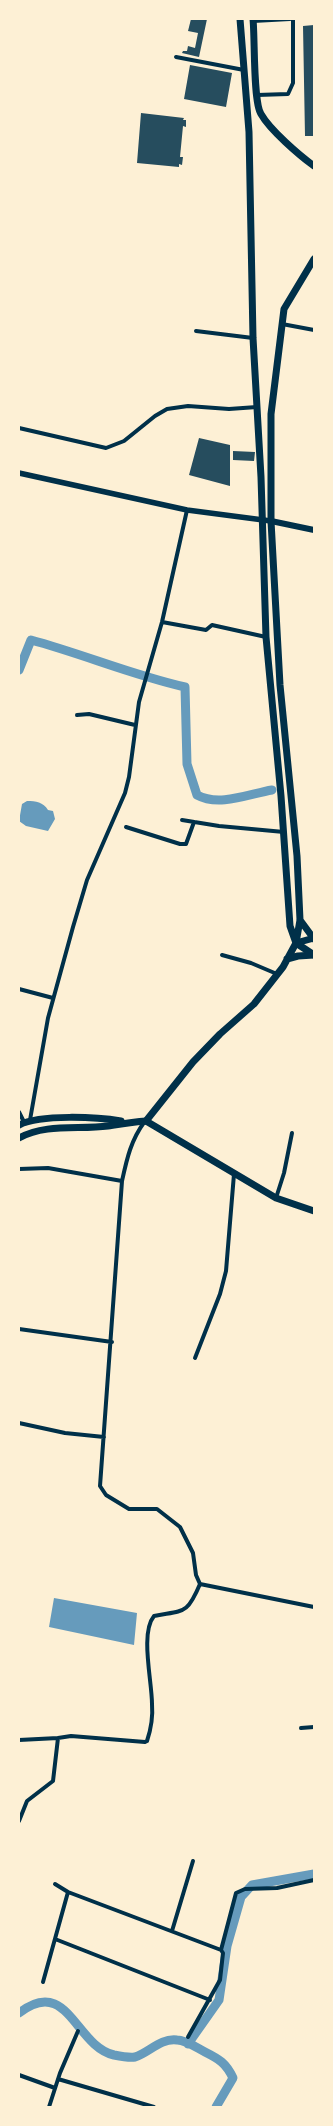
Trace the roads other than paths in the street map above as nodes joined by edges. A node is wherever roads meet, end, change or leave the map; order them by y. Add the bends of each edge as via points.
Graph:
1 (240, 19) edge
2 (290, 19) edge
3 (293, 19) edge
4 (253, 20) edge
5 (176, 57) dead end
6 (245, 70) junction
7 (257, 95) junction
8 (313, 166) edge
9 (314, 259) edge
10 (281, 324) junction
11 (314, 330) edge
12 (196, 331) dead end
13 (253, 338) junction
14 (258, 407) junction
15 (19, 428) edge
16 (19, 473) edge
17 (187, 510) junction
18 (262, 520) junction
19 (271, 521) junction
20 (314, 530) edge
21 (162, 622) junction
22 (266, 637) junction
23 (77, 715) dead end
24 (135, 724) junction
25 (182, 820) dead end
26 (194, 822) junction
27 (126, 827) dead end
28 (284, 832) junction
29 (300, 920) junction
30 (314, 938) edge
31 (296, 943) junction
32 (312, 954) edge
33 (222, 955) dead end
34 (287, 960) junction
35 (277, 974) junction
36 (19, 989) edge
37 (53, 998) junction
38 (19, 1112) edge
39 (146, 1121) junction
40 (24, 1122) edge
41 (125, 1122) junction
42 (292, 1132) dead end
43 (19, 1138) edge
44 (19, 1169) edge
45 (234, 1174) junction
46 (122, 1181) junction
47 (276, 1198) junction
48 (314, 1211) edge
49 (19, 1329) edge
50 (112, 1342) junction
51 (195, 1358) dead end
52 (19, 1423) edge
53 (104, 1437) junction
54 (200, 1584) junction
55 (314, 1607) edge
56 (314, 1727) edge
57 (301, 1728) dead end
58 (58, 1738) junction
59 (19, 1740) edge
60 (19, 1821) edge
61 (193, 1861) dead end
62 (314, 1880) edge
63 (55, 1884) dead end
64 (68, 1892) junction
65 (172, 1931) junction
66 (55, 1939) junction
67 (221, 1950) junction
68 (43, 1982) dead end
69 (210, 2000) junction
70 (78, 2031) dead end
71 (188, 2037) dead end
72 (19, 2076) edge
73 (58, 2079) junction
74 (55, 2088) junction
75 (49, 2107) edge
76 (154, 2107) edge

1 - 6 main road
2 - 4 street
3 - 7 street via 291,90 288,94
4 - 7 main road
5 - 6 street
6 - 13 main road via 250,163
7 - 8 main road via 260,114
9 - 10 main road via 284,309
10 - 11 street
10 - 19 main road via 271,414
12 - 13 street
13 - 14 main road
14 - 15 street via 229,409 188,406 167,409 124,441 106,448
14 - 18 main road
16 - 17 street
17 - 18 street
17 - 21 street
18 - 19 street
18 - 22 main road
19 - 20 main road
19 - 29 main road via 280,685 295,826
21 - 22 street via 206,630 212,625
21 - 24 street
22 - 28 main road
23 - 24 street via 89,714
24 - 37 street via 132,762 124,793 87,880
25 - 26 street
26 - 27 street via 186,844
26 - 28 street
28 - 31 main road via 290,926
29 - 30 main road
29 - 31 main road
30 - 31 main road
31 - 32 main road
31 - 34 main road
32 - 34 main road
33 - 35 street
34 - 35 main road
35 - 39 main road via 254,1004 193,1062
36 - 37 street
37 - 40 street
38 - 40 street
39 - 41 main road
39 - 45 main road
39 - 46 street via 136,1134 129,1151
40 - 41 main road via 108,1119
41 - 43 main road via 108,1126 46,1129
42 - 47 street
44 - 46 street via 48,1168
45 - 47 main road
45 - 51 street via 226,1270 220,1294
46 - 50 street
47 - 48 main road
49 - 50 street
50 - 53 street
52 - 53 street via 65,1433
53 - 54 street via 100,1486 102,1491 129,1509 157,1509 180,1527 193,1553
54 - 55 street
54 - 58 street via 185,1610 154,1616 150,1621 147,1639 152,1704 147,1741 71,1736
56 - 57 street
58 - 59 street
58 - 60 street via 53,1781 27,1801
61 - 65 street
62 - 67 street via 277,1888 245,1889 236,1893
63 - 64 street
64 - 65 street
64 - 66 street
65 - 67 street
66 - 68 street
66 - 69 street
67 - 69 street via 223,1953 220,1980
69 - 71 street
70 - 73 street
72 - 74 street
73 - 74 street
73 - 76 street
74 - 75 street

